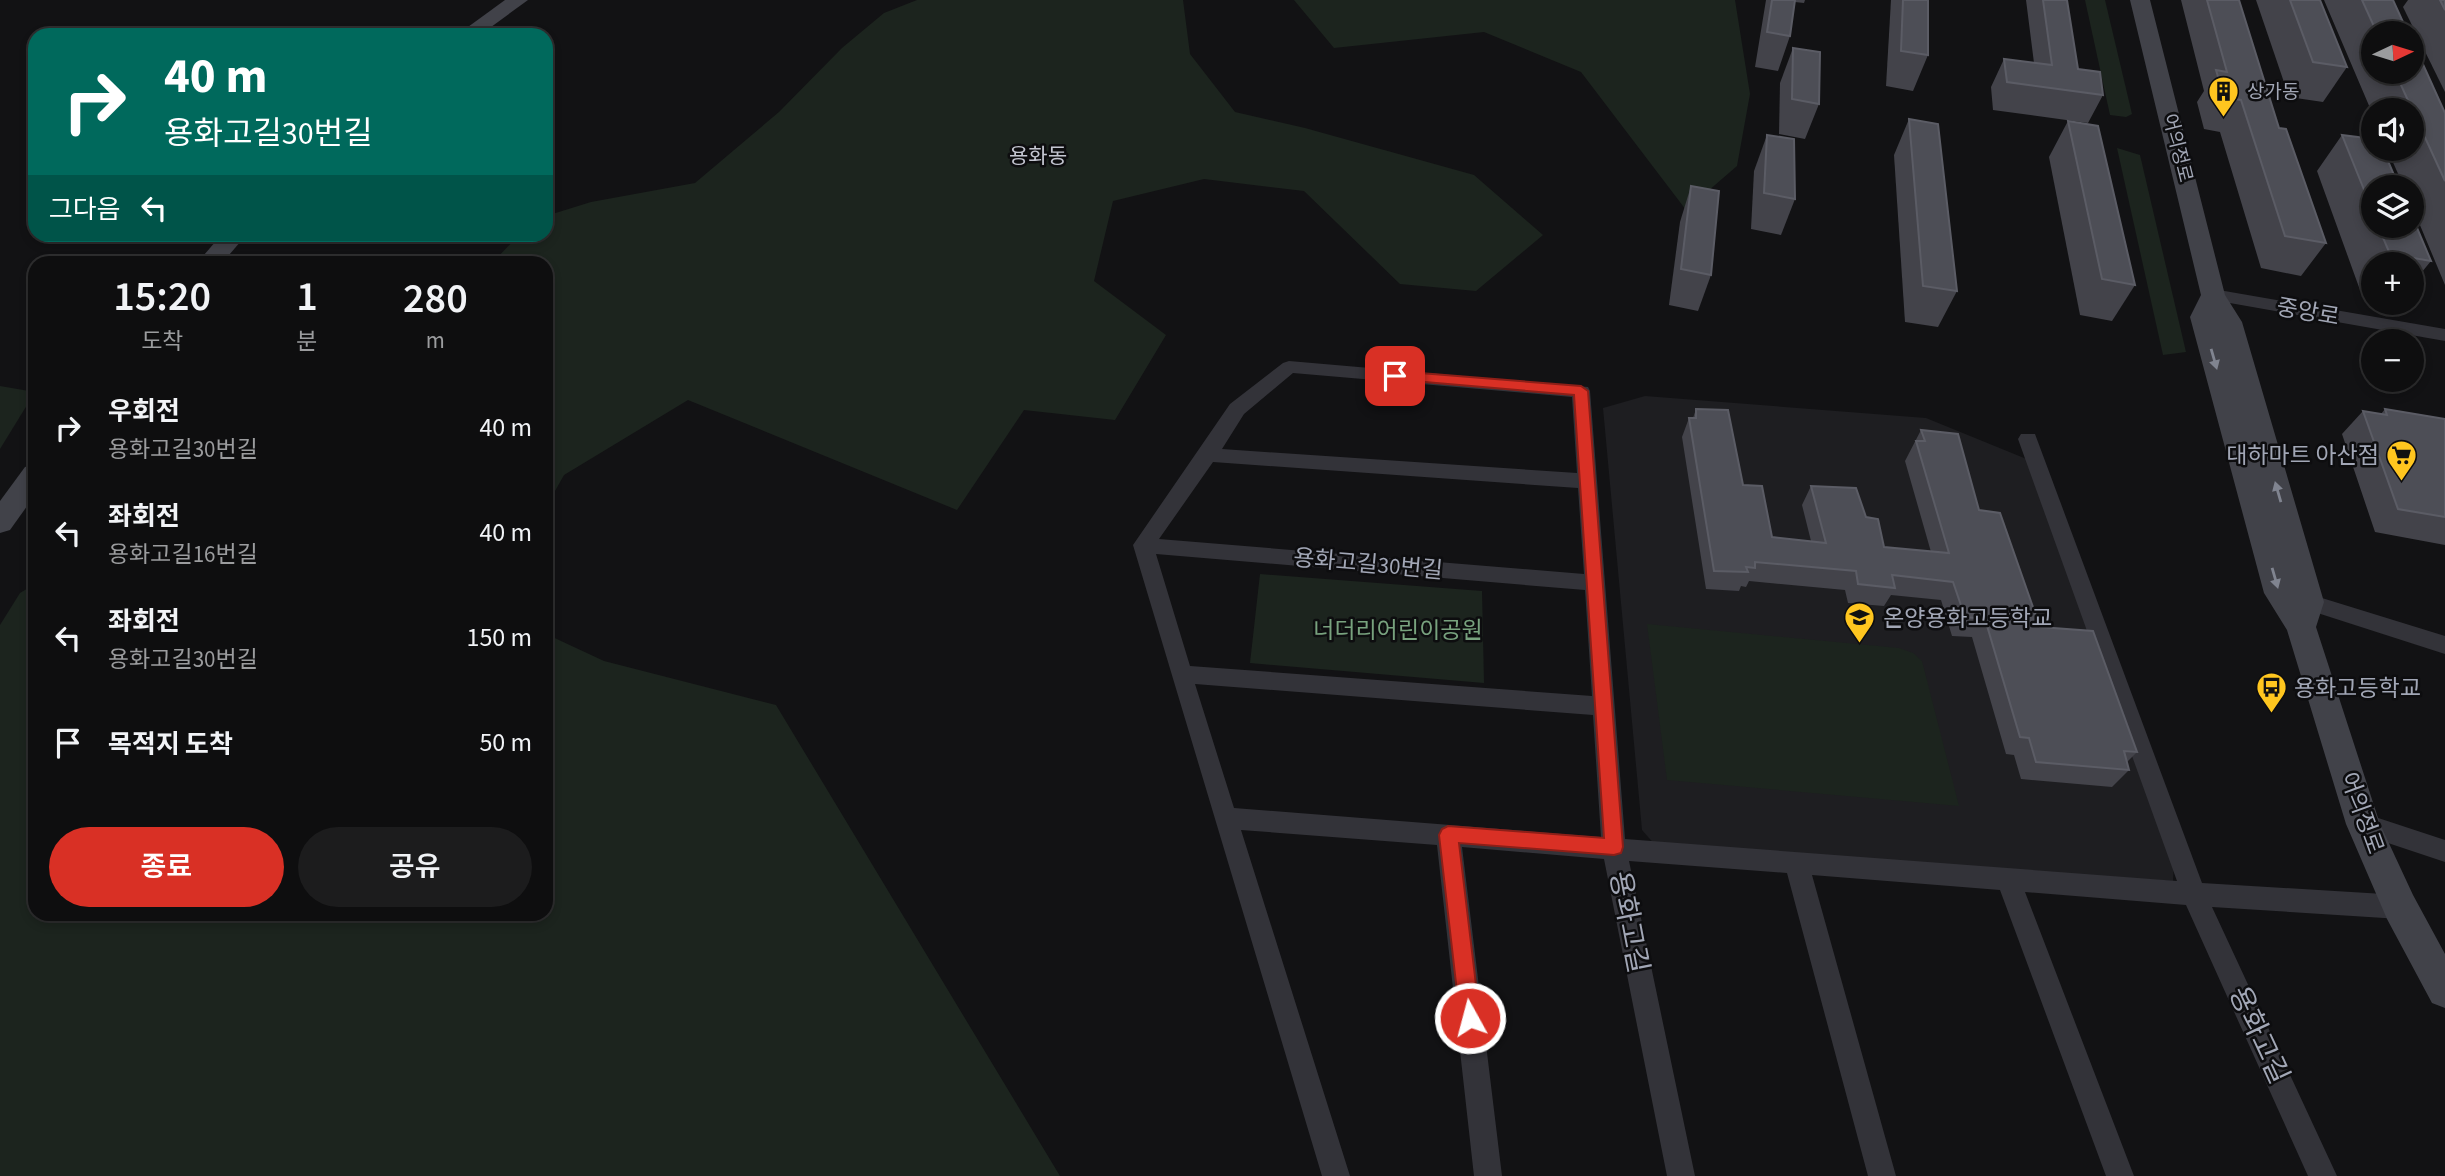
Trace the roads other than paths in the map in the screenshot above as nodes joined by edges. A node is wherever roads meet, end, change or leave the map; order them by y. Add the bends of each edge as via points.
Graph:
1 (518, 0) edge
2 (2140, 0) edge
3 (477, 28) edge
4 (229, 242) edge
5 (216, 256) edge
6 (2213, 295) junction
7 (2445, 335) edge
8 (2028, 439) dead end
9 (1208, 455) junction
10 (1587, 481) junction
11 (28, 484) edge
12 (0, 522) edge
13 (1143, 545) junction
14 (1594, 583) junction
15 (2305, 615) junction
16 (2445, 645) edge
17 (1181, 674) junction
18 (1602, 706) junction
19 (1225, 818) junction
20 (2363, 824) junction
21 (1448, 835) junction
22 (1614, 847) junction
23 (2445, 851) edge
24 (1796, 861) junction
25 (2008, 879) junction
26 (2194, 894) junction
27 (2400, 907) junction
28 (2445, 990) edge
29 (1336, 1176) edge
30 (1488, 1176) edge
31 (1681, 1176) edge
32 (1882, 1176) edge
33 (2120, 1176) edge
34 (2323, 1176) edge

1 - 3 main road
2 - 6 main road, 어의정로
4 - 5 main road
6 - 7 street, 중앙로
6 - 15 main road, 어의정로 via 2202,317 2279,593
8 - 26 street
9 - 10 street
9 - 10 street via 1237,409 1289,367 1581,391
9 - 13 street
10 - 14 street
11 - 12 street
13 - 14 street, 용화고길30번길
13 - 17 street
14 - 18 street
15 - 16 street
15 - 20 main road, 어의정로
17 - 18 street
17 - 19 street
18 - 22 street
19 - 21 street
19 - 29 street
20 - 23 street
20 - 27 main road, 어의정로
21 - 22 street
21 - 30 street
22 - 24 street, 용화고길
22 - 31 street, 용화고길
24 - 25 street, 용화고길
24 - 32 street
25 - 26 street, 용화고길
25 - 33 street
26 - 27 street, 용화고길
26 - 34 street, 용화고길
27 - 28 main road, 어의정로

